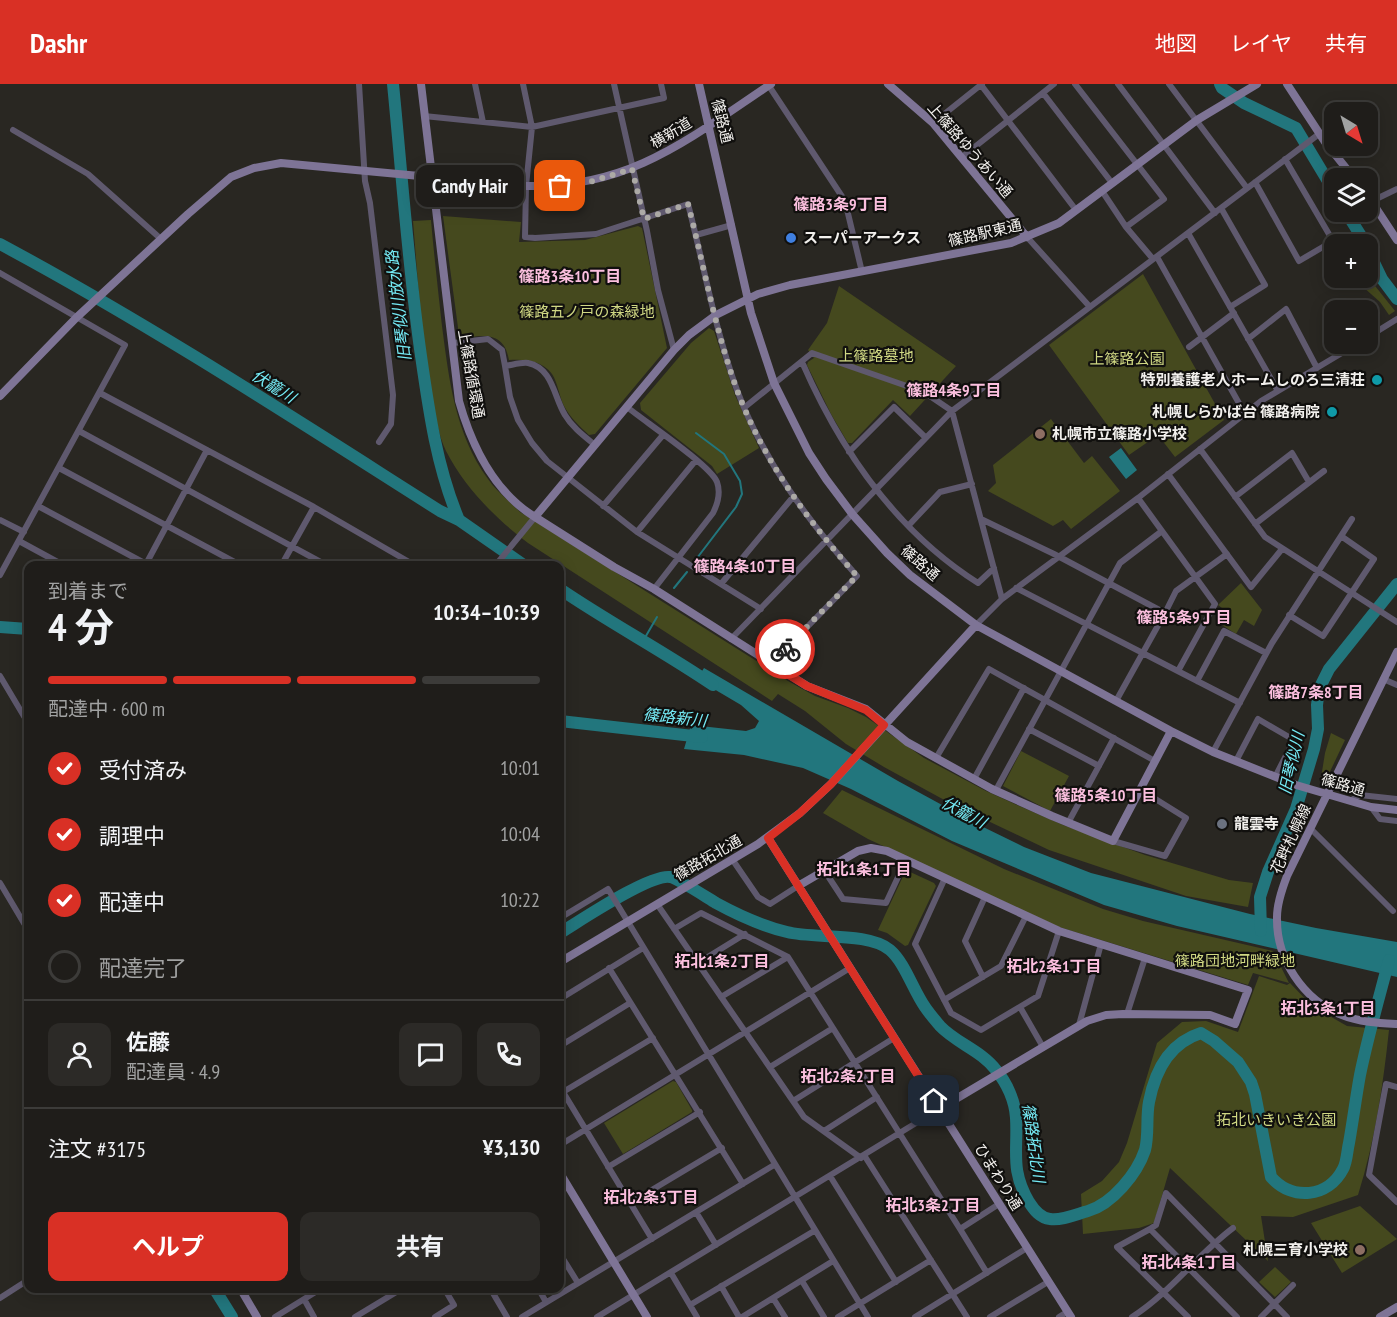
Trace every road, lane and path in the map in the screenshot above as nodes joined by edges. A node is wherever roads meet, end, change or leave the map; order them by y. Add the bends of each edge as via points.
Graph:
1 (359, 84) edge
2 (421, 84) edge
3 (475, 84) edge
4 (525, 84) edge
5 (614, 84) edge
6 (661, 84) edge
7 (699, 84) edge
8 (888, 84) edge
9 (981, 84) edge
10 (1054, 84) edge
11 (1075, 84) edge
12 (1118, 84) edge
13 (1169, 84) edge
14 (1257, 84) edge
15 (1287, 84) edge
16 (770, 85) edge
17 (1042, 93) junction
18 (619, 109) junction
19 (424, 116) junction
20 (1008, 120) junction
21 (1197, 120) junction
22 (483, 122) junction
23 (933, 123) junction
24 (709, 125) junction
25 (532, 127) junction
26 (13, 130) dead end
27 (1319, 134) junction
28 (1164, 144) junction
29 (962, 156) junction
30 (1285, 159) junction
31 (1137, 165) junction
32 (1346, 168) edge
33 (632, 169) junction
34 (369, 171) junction
35 (432, 177) junction
36 (1255, 182) junction
37 (1112, 183) junction
38 (526, 186) junction
39 (1247, 188) junction
40 (1397, 189) edge
41 (1102, 191) junction
42 (1378, 196) edge
43 (1221, 208) junction
44 (1076, 210) junction
45 (1378, 211) edge
46 (1215, 213) junction
47 (644, 219) junction
48 (732, 225) junction
49 (1126, 227) junction
50 (1188, 233) junction
51 (696, 235) junction
52 (1027, 237) junction
53 (161, 239) junction
54 (1397, 240) edge
55 (1155, 258) junction
56 (862, 272) junction
57 (0, 273) edge
58 (748, 297) junction
59 (1090, 307) junction
60 (1232, 310) junction
61 (716, 315) junction
62 (78, 316) junction
63 (1397, 319) edge
64 (1378, 331) edge
65 (1202, 337) junction
66 (1248, 339) junction
67 (453, 343) junction
68 (1189, 347) dead end
69 (674, 350) junction
70 (1340, 354) edge
71 (802, 362) junction
72 (505, 366) junction
73 (1317, 368) junction
74 (774, 383) junction
75 (1278, 391) junction
76 (100, 393) junction
77 (0, 396) edge
78 (627, 407) junction
79 (745, 407) junction
80 (952, 411) junction
81 (1245, 414) junction
82 (79, 431) junction
83 (663, 435) junction
84 (926, 438) junction
85 (379, 442) dead end
86 (595, 445) junction
87 (1200, 449) junction
88 (207, 450) junction
89 (849, 452) junction
90 (696, 460) junction
91 (59, 468) junction
92 (1324, 471) dead end
93 (1168, 474) junction
94 (567, 478) junction
95 (1309, 483) junction
96 (972, 484) junction
97 (186, 488) junction
98 (876, 490) junction
99 (793, 497) junction
100 (1235, 497) junction
101 (1138, 498) junction
102 (38, 506) junction
103 (603, 506) junction
104 (314, 507) junction
105 (852, 515) junction
106 (536, 517) junction
107 (981, 519) junction
108 (1352, 519) dead end
109 (0, 520) edge
110 (1255, 524) junction
111 (166, 525) junction
112 (909, 525) junction
113 (1162, 531) junction
114 (24, 532) junction
115 (637, 532) junction
116 (1341, 536) junction
117 (19, 541) junction
118 (827, 542) junction
119 (292, 546) junction
120 (1282, 549) junction
121 (1227, 554) junction
122 (677, 557) junction
123 (1058, 557) junction
124 (56, 561) edge
125 (140, 561) edge
126 (149, 561) edge
127 (233, 561) edge
128 (284, 561) edge
129 (319, 561) edge
130 (407, 561) edge
131 (499, 561) edge
132 (994, 568) junction
133 (1317, 572) junction
134 (0, 575) edge
135 (1195, 577) junction
136 (720, 584) junction
137 (1109, 584) junction
138 (1016, 588) junction
139 (654, 589) junction
140 (1352, 594) junction
141 (1002, 599) junction
142 (761, 609) junction
143 (1165, 613) junction
144 (1289, 615) junction
145 (1397, 622) edge
146 (1086, 624) junction
147 (976, 625) junction
148 (731, 639) junction
149 (1397, 652) edge
150 (1266, 653) junction
151 (1142, 654) junction
152 (771, 664) junction
153 (1061, 671) junction
154 (1178, 671) junction
155 (0, 676) edge
156 (1383, 680) junction
157 (1197, 681) junction
158 (1397, 685) edge
159 (1024, 688) junction
160 (1045, 700) junction
161 (1116, 701) junction
162 (1240, 703) junction
163 (24, 716) edge
164 (884, 725) junction
165 (1029, 729) junction
166 (1171, 732) junction
167 (1114, 738) junction
168 (1213, 752) junction
169 (936, 758) junction
170 (1155, 761) junction
171 (1236, 761) junction
172 (1099, 766) junction
173 (1275, 777) junction
174 (974, 779) junction
175 (996, 790) junction
176 (1141, 790) junction
177 (1327, 795) junction
178 (1397, 799) edge
179 (1349, 801) junction
180 (1371, 807) junction
181 (1397, 810) edge
182 (1397, 820) edge
183 (1068, 823) junction
184 (1310, 828) junction
185 (768, 838) junction
186 (1113, 841) junction
187 (732, 860) junction
188 (906, 860) junction
189 (825, 870) junction
190 (945, 878) junction
191 (0, 883) edge
192 (798, 886) junction
193 (985, 897) junction
194 (657, 904) junction
195 (1393, 911) dead end
196 (564, 916) edge
197 (1026, 916) junction
198 (627, 921) junction
199 (24, 923) edge
200 (674, 929) junction
201 (1059, 931) junction
202 (745, 934) junction
203 (1101, 945) junction
204 (643, 948) junction
205 (788, 957) junction
206 (1145, 958) junction
207 (564, 960) edge
208 (698, 963) junction
209 (609, 968) junction
210 (850, 968) junction
211 (983, 977) junction
212 (810, 992) junction
213 (564, 996) edge
214 (721, 997) junction
215 (944, 1000) junction
216 (630, 1003) junction
217 (1020, 1007) junction
218 (1127, 1014) junction
219 (1397, 1024) edge
220 (1079, 1025) junction
221 (833, 1028) junction
222 (746, 1032) junction
223 (652, 1038) junction
224 (894, 1038) junction
225 (564, 1044) edge
226 (1043, 1047) junction
227 (708, 1055) junction
228 (855, 1062) junction
229 (770, 1067) junction
230 (676, 1074) junction
231 (1397, 1087) edge
232 (564, 1088) edge
233 (564, 1095) edge
234 (877, 1097) junction
235 (793, 1101) junction
236 (939, 1109) junction
237 (700, 1112) junction
238 (585, 1129) junction
239 (824, 1131) junction
240 (899, 1134) junction
241 (564, 1142) edge
242 (722, 1148) junction
243 (862, 1156) junction
244 (774, 1165) junction
245 (608, 1167) junction
246 (830, 1176) junction
247 (564, 1180) edge
248 (743, 1184) junction
249 (794, 1198) junction
250 (1397, 1202) edge
251 (630, 1203) junction
252 (999, 1204) junction
253 (696, 1212) junction
254 (1233, 1228) dead end
255 (960, 1229) junction
256 (1150, 1229) junction
257 (814, 1231) junction
258 (652, 1239) junction
259 (1214, 1242) junction
260 (716, 1245) junction
261 (1027, 1248) junction
262 (564, 1260) edge
263 (931, 1260) junction
264 (833, 1261) junction
265 (613, 1262) junction
266 (1189, 1267) junction
267 (670, 1273) junction
268 (987, 1273) junction
269 (802, 1281) junction
270 (896, 1282) junction
271 (1048, 1282) junction
272 (24, 1283) edge
273 (578, 1283) junction
274 (1293, 1285) dead end
275 (722, 1286) junction
276 (564, 1291) edge
277 (1164, 1292) junction
278 (243, 1293) edge
279 (314, 1293) edge
280 (395, 1293) edge
281 (447, 1293) edge
282 (493, 1293) edge
283 (541, 1293) edge
284 (561, 1293) edge
285 (952, 1294) junction
286 (634, 1295) junction
287 (0, 1298) edge
288 (773, 1298) junction
289 (304, 1299) junction
290 (546, 1302) junction
291 (860, 1304) junction
292 (1274, 1304) junction
293 (690, 1305) junction
294 (1397, 1307) edge
295 (1069, 1314) edge
296 (257, 1317) edge
297 (275, 1317) edge
298 (314, 1317) edge
299 (357, 1317) edge
300 (435, 1317) edge
301 (507, 1317) edge
302 (522, 1317) edge
303 (597, 1317) edge
304 (647, 1317) edge
305 (697, 1317) edge
306 (741, 1317) edge
307 (785, 1317) edge
308 (824, 1317) edge
309 (838, 1317) edge
310 (868, 1317) edge
311 (915, 1317) edge
312 (967, 1317) edge
313 (990, 1317) edge
314 (1059, 1317) edge
315 (1132, 1317) edge
316 (1188, 1317) edge
317 (1237, 1317) edge
318 (1261, 1317) edge
319 (1287, 1317) edge
320 (1380, 1317) edge

1 - 34 street
2 - 19 street, 上篠路循環通
3 - 22 street
4 - 25 street
5 - 18 street
6 - 18 street via 664,99
7 - 24 street, 篠路通
8 - 23 street, 上篠路ゆうあい通
9 - 20 street
9 - 23 street
10 - 17 street
11 - 31 street
12 - 28 street
13 - 21 street
14 - 21 street, 篠路駅東通
15 - 27 street
16 - 24 street, 横新道
16 - 56 street via 845,201
17 - 20 street
17 - 37 street
18 - 25 street
18 - 33 street
19 - 22 street
19 - 35 street, 上篠路循環通
20 - 29 street
20 - 44 street
21 - 28 street, 篠路駅東通
21 - 39 street
22 - 25 street
23 - 29 street, 上篠路ゆうあい通
24 - 33 street, 横新道 via 667,153
24 - 48 street, 篠路通
25 - 38 street
26 - 53 street via 88,174
27 - 30 street
27 - 32 street
28 - 31 street, 篠路駅東通
28 - 46 street
29 - 52 street, 上篠路ゆうあい通
30 - 36 street
30 - 36 street via 1333,241 1299,261
31 - 37 street, 篠路駅東通
31 - 49 street via 1164,199
33 - 38 street, 横新道 via 586,183
33 - 47 street
34 - 35 street, 横新道
34 - 53 street, 横新道 via 281,163 254,168 231,177
34 - 85 street via 364,182 370,203 393,395 391,424
35 - 38 street, 横新道
35 - 67 street, 上篠路循環通
36 - 39 street
37 - 41 street, 篠路駅東通
38 - 47 street via 525,237 596,234
39 - 43 street
40 - 42 street
41 - 44 street, 篠路駅東通
41 - 49 street
43 - 46 street
43 - 60 street via 1265,285
44 - 52 street, 篠路駅東通 via 1059,223
45 - 54 street
46 - 50 street
47 - 51 street via 688,204
47 - 69 street
48 - 51 street
48 - 58 street, 篠路通
49 - 55 street
50 - 55 street
50 - 60 street
51 - 61 street
52 - 56 street, 篠路駅東通
52 - 59 street
53 - 62 street, 横新道
55 - 59 street
55 - 65 street
56 - 58 street, 篠路駅東通
57 - 62 street
58 - 61 street
58 - 74 street, 篠路通
59 - 80 street
60 - 65 street
60 - 66 street
61 - 69 street
61 - 79 street via 723,350
62 - 76 street via 125,345
62 - 77 street, 横新道
63 - 64 street
65 - 68 street
65 - 81 street
66 - 73 street via 1286,309
66 - 75 street
67 - 72 street via 488,339 502,350
67 - 106 street, 上篠路循環通 via 459,401 476,450 498,482
69 - 78 street
70 - 73 street
71 - 74 street
71 - 80 street via 812,353 924,392
71 - 89 street
72 - 86 street via 528,363 549,377 566,417
72 - 94 street via 518,420 547,461
73 - 75 street
74 - 79 street
74 - 105 street, 篠路通 via 809,453
75 - 81 street
76 - 82 street
76 - 88 street
78 - 83 street
78 - 86 street
79 - 99 street via 768,457
80 - 84 street
80 - 96 street
81 - 87 street
82 - 91 street
82 - 97 street
83 - 90 street
83 - 103 street
84 - 89 street via 894,407
84 - 98 street
86 - 94 street
87 - 93 street
87 - 100 street
88 - 97 street
88 - 104 street
89 - 98 street
90 - 115 street
90 - 122 street via 713,475 719,502
91 - 102 street
91 - 111 street
92 - 95 street
93 - 101 street
93 - 121 street
94 - 103 street
94 - 106 street
95 - 100 street via 1292,453
95 - 110 street
96 - 107 street
96 - 112 street via 940,492
97 - 111 street
97 - 119 street
98 - 105 street
98 - 112 street
99 - 118 street
99 - 136 street
100 - 110 street
101 - 113 street
101 - 123 street
102 - 114 street
102 - 125 street
103 - 115 street
104 - 119 street
104 - 130 street
105 - 118 street
105 - 147 street, 篠路通 via 910,575
106 - 131 street
106 - 139 street, 上篠路循環通
107 - 123 street
107 - 132 street
108 - 116 street
109 - 114 street
110 - 120 street
111 - 126 street
111 - 127 street
112 - 132 street via 978,583
113 - 135 street
113 - 137 street via 1120,563
114 - 117 street
115 - 122 street
116 - 133 street
116 - 140 street via 1374,559
117 - 124 street
117 - 134 street
118 - 142 street
118 - 152 street via 857,576
119 - 128 street
119 - 129 street
120 - 121 street via 1251,587
120 - 133 street
121 - 135 street
122 - 136 street
122 - 139 street
123 - 137 street
123 - 138 street
132 - 141 street
133 - 140 street
133 - 144 street
135 - 143 street via 1176,591
135 - 154 street via 1215,604
136 - 142 street
137 - 143 street
137 - 146 street
138 - 141 street
138 - 146 street
139 - 148 street, 上篠路循環通
140 - 144 street via 1323,636
140 - 145 street
141 - 147 street
142 - 148 street
143 - 151 street
144 - 150 street
146 - 151 street
146 - 153 street
147 - 153 street, 篠路通
147 - 164 street, 篠路拓北通
148 - 152 street, 上篠路循環通
149 - 156 street, 花畔札幌線
150 - 157 street via 1224,631
150 - 162 street
151 - 154 street
151 - 161 street
152 - 164 street, 上篠路循環通 via 807,686 866,710
153 - 160 street
153 - 161 street, 篠路通
154 - 157 street
155 - 163 street
156 - 158 street
156 - 177 street, 花畔札幌線
157 - 162 street
159 - 160 street
159 - 169 street via 989,669
159 - 174 street
160 - 165 street
160 - 167 street
161 - 166 street, 篠路通
162 - 168 street
164 - 169 street, 上篠路循環通
164 - 185 street, 篠路拓北通 via 816,798
165 - 172 street
165 - 175 street
166 - 168 street, 篠路通
166 - 170 street
167 - 170 street
167 - 172 street
168 - 171 street, 篠路通
169 - 174 street, 上篠路循環通
170 - 176 street
171 - 173 street, 篠路通
171 - 173 street via 1258,719 1294,740
172 - 183 street
173 - 177 street, 篠路通
174 - 175 street, 上篠路循環通
175 - 183 street, 上篠路循環通
176 - 186 street
176 - 186 street via 1186,818 1165,856
177 - 179 street, 篠路通
177 - 184 street, 花畔札幌線
178 - 179 street via 1360,795
179 - 180 street, 篠路通
180 - 181 street, 篠路通
180 - 182 street via 1380,819
183 - 186 street, 上篠路循環通
184 - 195 street
184 - 219 street, 花畔札幌線 via 1277,908 1283,954 1294,977 1330,1010 1353,1019
185 - 187 street, 篠路拓北通
185 - 192 street, ひまわり通
187 - 192 street via 758,897 770,904
187 - 194 street, 篠路拓北通
188 - 189 street via 871,848
188 - 189 street via 886,903 843,899
188 - 190 street
189 - 192 street
190 - 193 street
190 - 215 street via 915,944
191 - 199 street
192 - 210 street, ひまわり通
193 - 197 street
193 - 211 street via 965,941
194 - 198 street, 篠路拓北通
194 - 200 street
196 - 198 street via 608,889
197 - 201 street
197 - 211 street via 1001,966
198 - 204 street
198 - 207 street, 篠路拓北通
200 - 202 street via 701,913
200 - 208 street
201 - 203 street
201 - 217 street via 1038,996
202 - 205 street
202 - 208 street
203 - 206 street
203 - 220 street
204 - 209 street
204 - 227 street
205 - 212 street
205 - 214 street
206 - 218 street
206 - 218 street via 1248,990 1235,1024 1210,1015
208 - 214 street
209 - 213 street
209 - 216 street
210 - 212 street
210 - 224 street, ひまわり通
211 - 215 street
212 - 221 street
212 - 222 street
214 - 222 street
215 - 217 street via 951,1013 981,1030
216 - 223 street
216 - 225 street
217 - 226 street
218 - 220 street via 1106,1015
220 - 226 street
221 - 228 street
221 - 229 street
222 - 227 street
222 - 229 street
223 - 230 street
223 - 232 street
224 - 228 street
224 - 236 street, ひまわり通
226 - 236 street
227 - 230 street
227 - 244 street
228 - 234 street
228 - 235 street
229 - 235 street
230 - 237 street
230 - 238 street
231 - 250 street via 1386,1084 1369,1176
233 - 238 street
234 - 239 street
234 - 240 street
235 - 239 street via 804,1117
236 - 240 street
236 - 252 street, ひまわり通
237 - 242 street
237 - 245 street
238 - 241 street
238 - 245 street
239 - 243 street
240 - 243 street
240 - 255 street
242 - 248 street
242 - 251 street
243 - 246 street
243 - 263 street
244 - 248 street
244 - 249 street
245 - 251 street
246 - 249 street
246 - 270 street
247 - 265 street
248 - 253 street
249 - 257 street
249 - 260 street
251 - 258 street
252 - 255 street
252 - 261 street, ひまわり通
253 - 258 street
253 - 260 street
254 - 259 street
255 - 268 street
256 - 259 street via 1156,1225 1166,1193
256 - 266 street
256 - 277 street via 1117,1247
257 - 264 street
257 - 275 street
258 - 265 street
259 - 266 street
259 - 292 street
260 - 267 street
261 - 268 street
261 - 271 street, ひまわり通
262 - 273 street
263 - 270 street
263 - 285 street
264 - 269 street
264 - 291 street
265 - 273 street
265 - 286 street
266 - 277 street
266 - 317 street
267 - 286 street
267 - 293 street
268 - 285 street
269 - 288 street
269 - 308 street
270 - 291 street
271 - 295 street, ひまわり通
271 - 313 street
272 - 287 street
273 - 276 street
274 - 292 street
275 - 293 street
275 - 306 street
277 - 315 street
277 - 316 street
278 - 296 street
279 - 289 street
280 - 299 street
281 - 300 street via 454,1305
282 - 301 street
283 - 290 street
284 - 290 street
285 - 311 street
285 - 312 street
286 - 303 street
286 - 304 street
288 - 306 street
288 - 307 street
289 - 297 street
289 - 298 street
290 - 302 street
291 - 309 street
291 - 310 street
292 - 318 street
292 - 319 street
293 - 305 street
294 - 320 street
295 - 314 street

